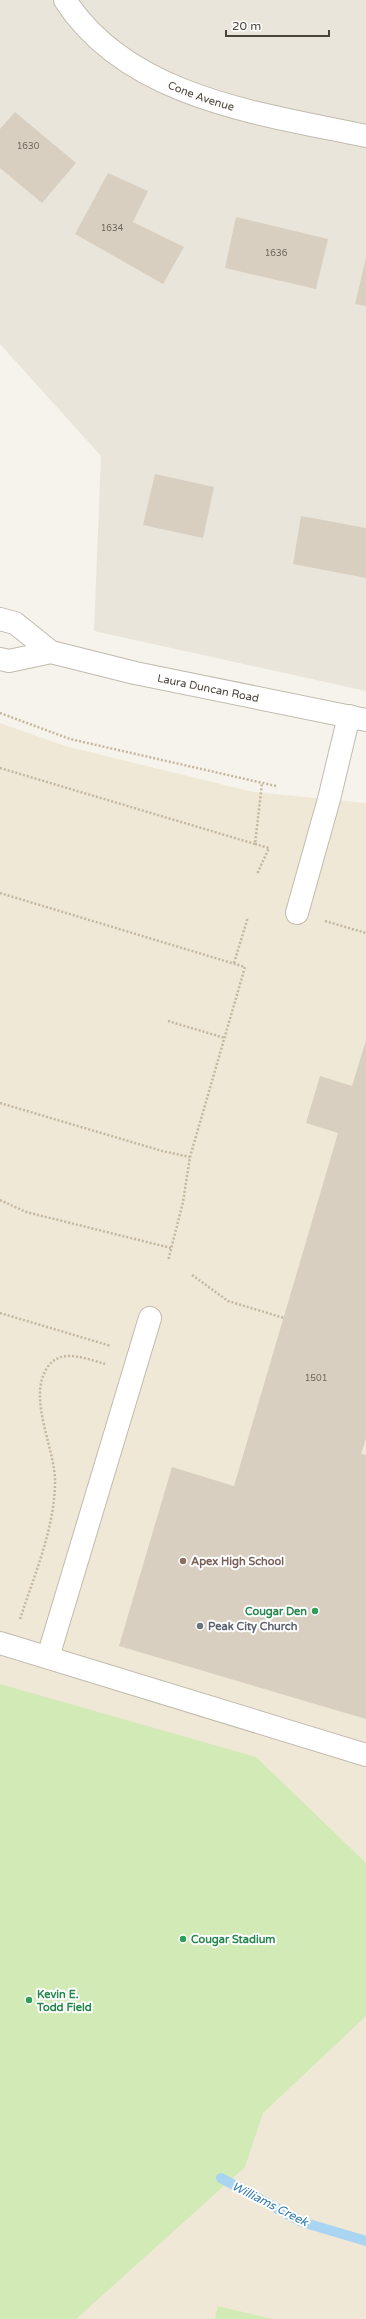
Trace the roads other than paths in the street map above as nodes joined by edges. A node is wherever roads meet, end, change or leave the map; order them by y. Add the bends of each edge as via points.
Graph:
1 (65, 0) edge
2 (366, 136) edge
3 (0, 619) edge
4 (51, 652) junction
5 (0, 659) edge
6 (358, 718) edge
7 (297, 913) road end
8 (150, 1318) dead end
9 (5, 1645) edge
10 (48, 1657) junction
11 (366, 1755) edge

1 - 2 street, Cone Avenue via 100,41 161,80 198,96 246,111
3 - 4 street, Laura Duncan Road via 15,623
4 - 5 street, Laura Duncan Road via 9,661
4 - 6 street, Laura Duncan Road via 135,673
6 - 7 street via 329,800
8 - 10 street
9 - 10 street
10 - 11 street

